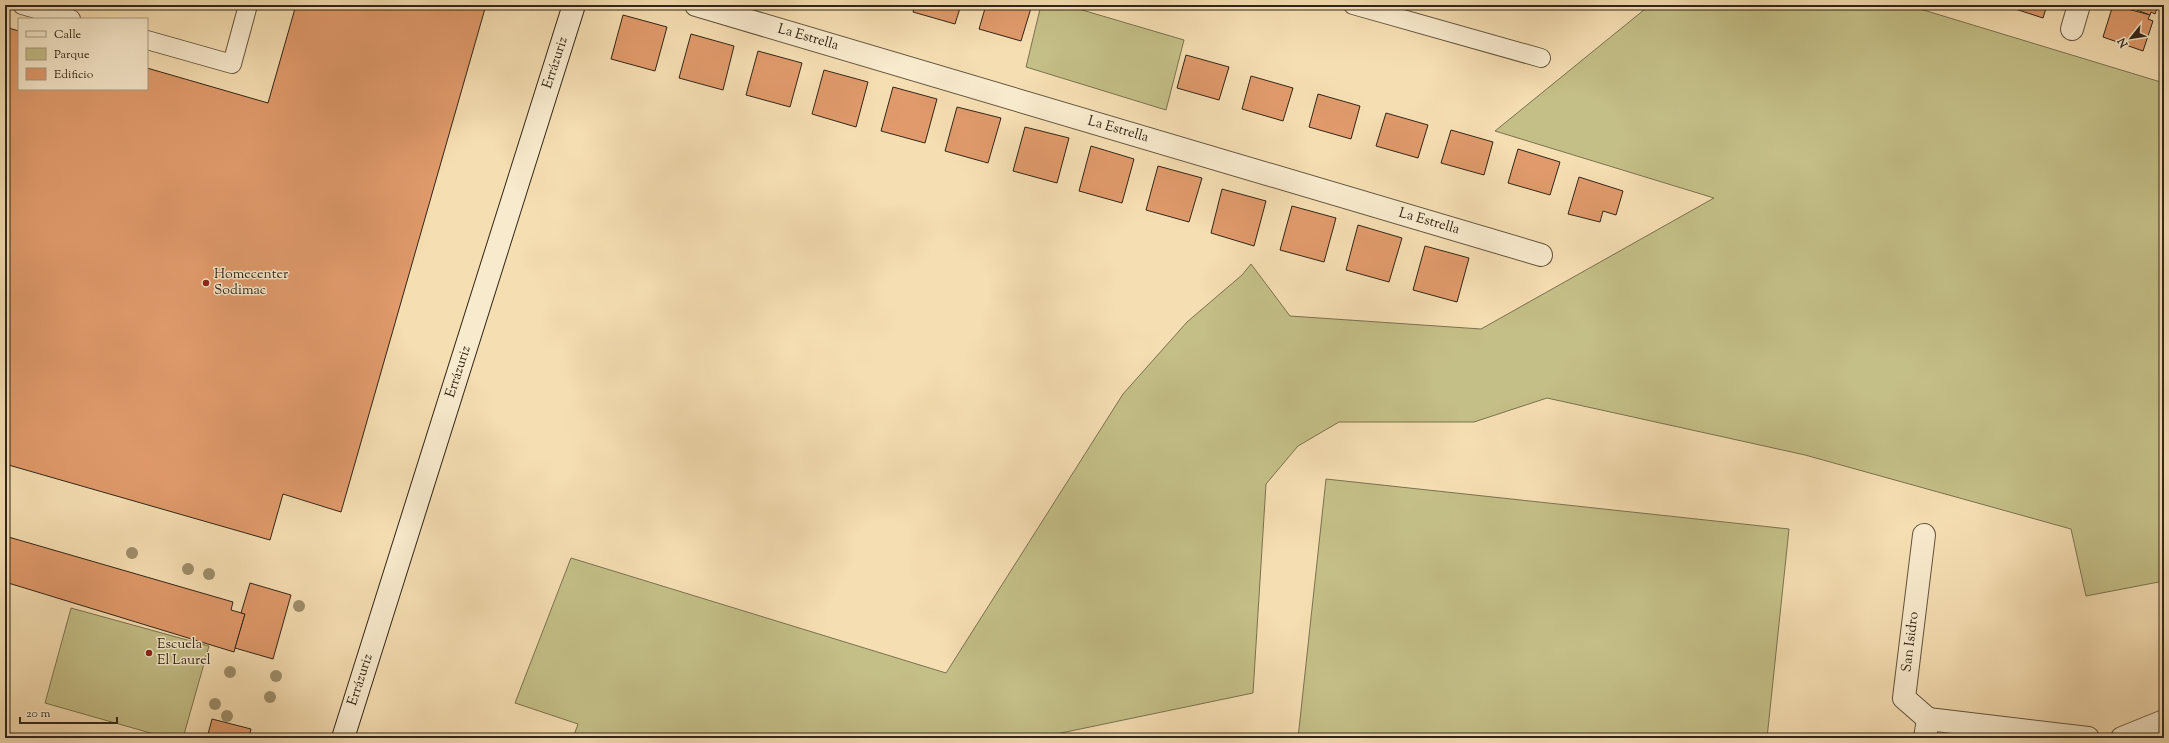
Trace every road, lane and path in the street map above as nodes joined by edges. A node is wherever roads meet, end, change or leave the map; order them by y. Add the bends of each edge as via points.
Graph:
1 (22, 5) edge
2 (248, 5) edge
3 (574, 5) edge
4 (696, 5) edge
5 (1353, 5) edge
6 (2080, 5) edge
7 (68, 18) edge
8 (2072, 29) dead end
9 (148, 40) edge
10 (1541, 58) dead end
11 (1541, 255) dead end
12 (1924, 535) dead end
13 (2164, 721) edge
14 (1926, 728) edge
15 (343, 738) edge
16 (2088, 738) edge
17 (2122, 738) edge

1 - 7 lane
2 - 9 lane via 232,64
3 - 15 street, Errázuriz
4 - 11 street, La Estrella
5 - 10 lane
6 - 8 street
12 - 14 street, San Isidro via 1904,698
13 - 17 street
14 - 16 street

